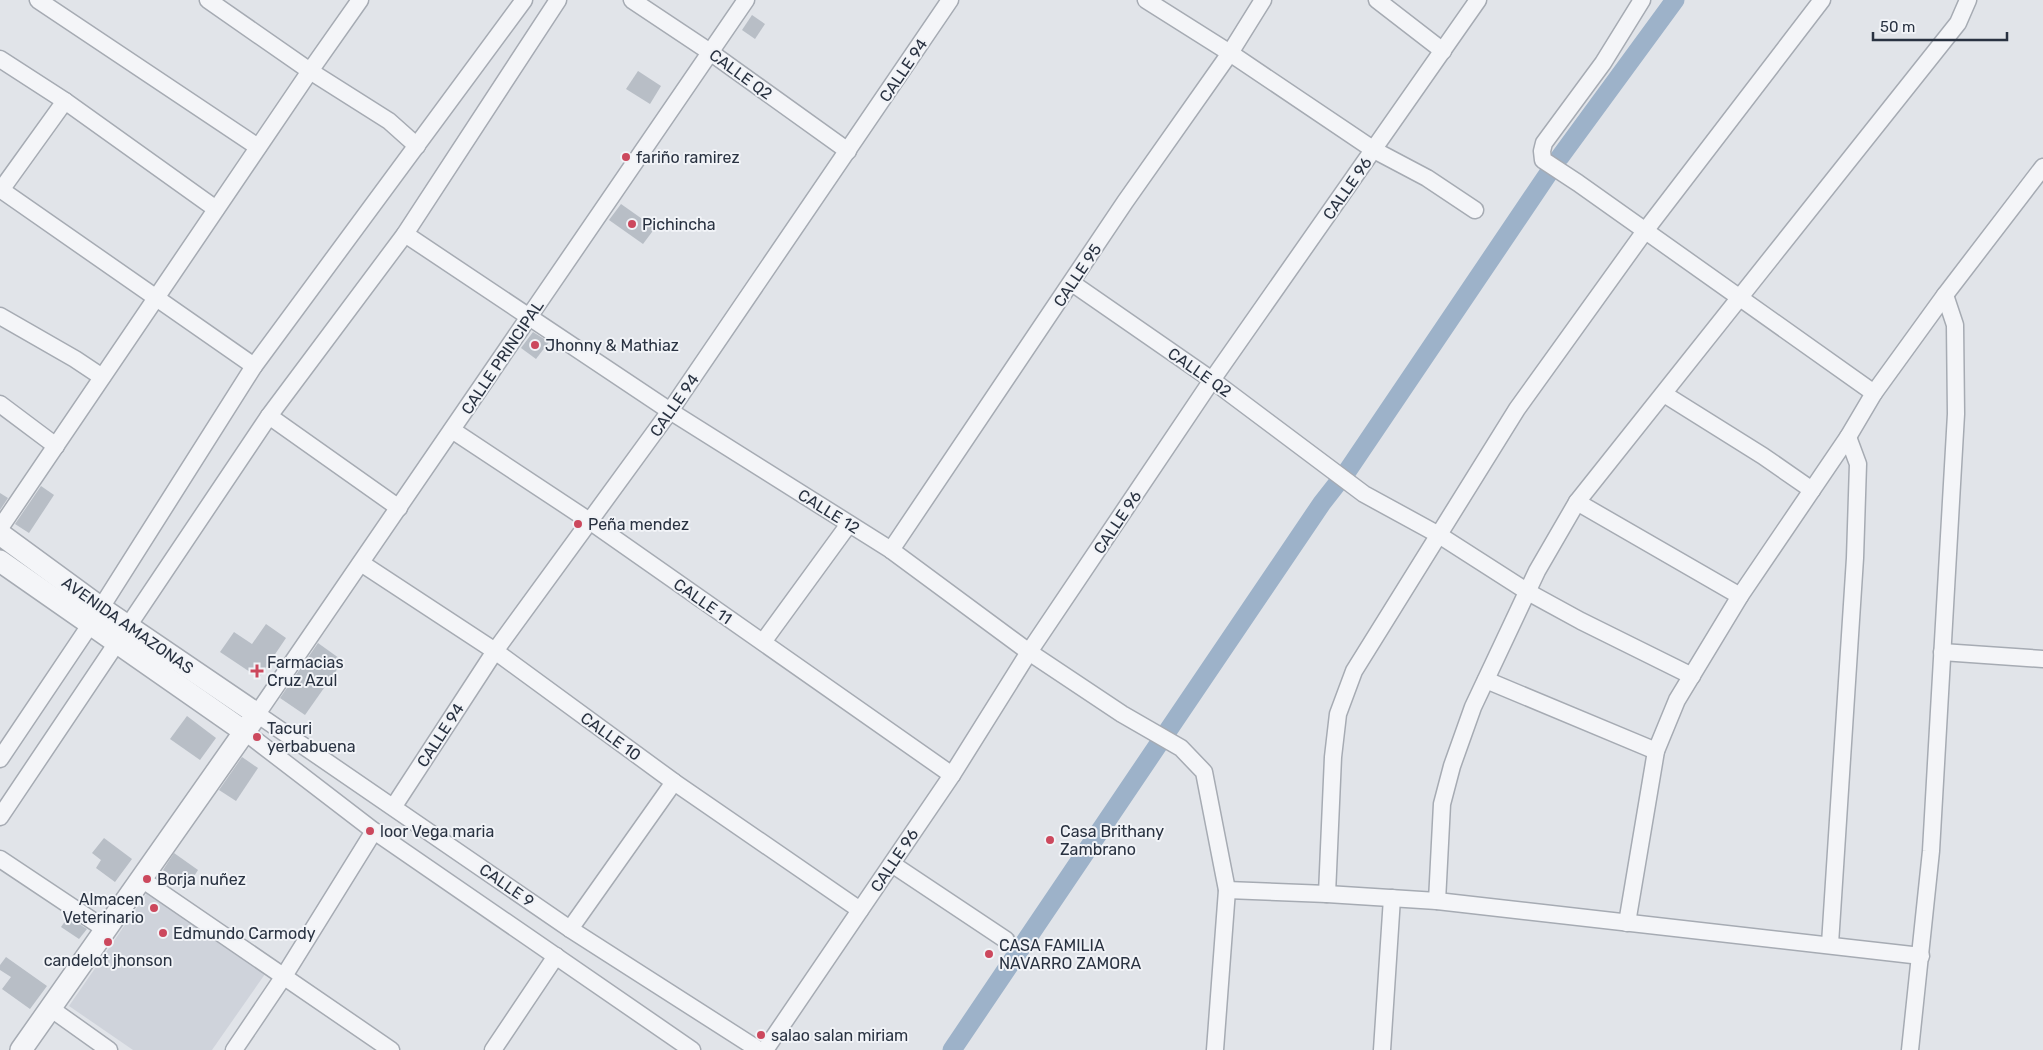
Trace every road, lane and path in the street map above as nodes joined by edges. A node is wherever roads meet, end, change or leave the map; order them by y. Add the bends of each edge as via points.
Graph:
1 (38, 0) edge
2 (208, 0) edge
3 (360, 0) edge
4 (524, 0) edge
5 (558, 0) edge
6 (632, 0) edge
7 (746, 0) edge
8 (950, 0) edge
9 (1146, 0) edge
10 (1263, 0) edge
11 (1377, 0) edge
12 (1478, 0) edge
13 (1642, 0) edge
14 (1822, 0) edge
15 (1968, 0) edge
16 (1443, 50) junction
17 (710, 52) junction
18 (1230, 53) junction
19 (0, 59) edge
20 (310, 71) junction
21 (65, 101) junction
22 (417, 146) junction
23 (258, 147) junction
24 (1374, 150) junction
25 (848, 151) junction
26 (2043, 168) edge
27 (0, 189) edge
28 (216, 209) junction
29 (1475, 210) dead end
30 (1646, 231) junction
31 (405, 234) junction
32 (1072, 283) junction
33 (1945, 296) junction
34 (156, 297) junction
35 (1740, 299) junction
36 (0, 316) edge
37 (530, 316) junction
38 (254, 366) junction
39 (102, 376) junction
40 (1212, 380) junction
41 (1874, 393) junction
42 (1664, 394) junction
43 (0, 404) edge
44 (670, 411) junction
45 (269, 416) junction
46 (452, 430) junction
47 (1848, 437) junction
48 (56, 446) junction
49 (1812, 490) junction
50 (1577, 502) junction
51 (399, 508) junction
52 (591, 522) junction
53 (849, 524) junction
54 (0, 528) edge
55 (0, 534) edge
56 (1439, 535) junction
57 (891, 550) junction
58 (0, 561) edge
59 (361, 563) junction
60 (1528, 592) junction
61 (1740, 596) junction
62 (96, 616) junction
63 (123, 634) junction
64 (763, 642) junction
65 (495, 651) junction
66 (1029, 652) junction
67 (1942, 652) junction
68 (2043, 660) edge
69 (1692, 676) junction
70 (1486, 680) junction
71 (257, 714) junction
72 (245, 732) junction
73 (1656, 751) junction
74 (0, 759) edge
75 (952, 775) junction
76 (674, 782) junction
77 (394, 806) junction
78 (0, 817) edge
79 (374, 831) junction
80 (0, 858) edge
81 (892, 864) junction
82 (140, 878) junction
83 (1227, 890) junction
84 (1327, 894) junction
85 (1392, 898) junction
86 (1437, 901) junction
87 (860, 910) junction
88 (1627, 923) junction
89 (105, 929) junction
90 (570, 929) junction
91 (1006, 940) dead end
92 (1830, 944) junction
93 (556, 956) junction
94 (1921, 956) junction
95 (284, 976) junction
96 (50, 1008) junction
97 (21, 1050) edge
98 (109, 1050) edge
99 (234, 1050) edge
100 (391, 1050) edge
101 (493, 1050) edge
102 (692, 1050) edge
103 (759, 1050) edge
104 (765, 1050) edge
105 (1215, 1050) edge
106 (1382, 1050) edge
107 (1910, 1050) edge

1 - 23 street
2 - 20 street
3 - 20 street
4 - 22 street
5 - 31 street
6 - 17 street, CALLE Q2
7 - 17 street, CALLE PRINCIPAL
8 - 25 street, CALLE 94
9 - 18 street
10 - 18 street, CALLE 95
11 - 16 street
12 - 16 street, CALLE 96
13 - 30 street via 1603,63 1544,143 1542,151 1543,160
14 - 30 street
15 - 35 street via 1958,23
16 - 24 street, CALLE 96
17 - 25 street, CALLE Q2
17 - 37 street, CALLE PRINCIPAL
18 - 24 street
18 - 32 street, CALLE 95
19 - 21 street
20 - 22 street via 389,121
20 - 23 street
21 - 27 street
21 - 28 street
22 - 38 street
23 - 28 street
24 - 29 street via 1427,178
24 - 40 street, CALLE 96
25 - 44 street, CALLE 94
26 - 33 street
27 - 34 street
28 - 34 street
30 - 35 street
30 - 56 street via 1517,409
31 - 37 street, CALLE 12
31 - 45 street
32 - 40 street, CALLE Q2
32 - 57 street, CALLE 95
33 - 41 street
33 - 67 street via 1955,325 1956,414
34 - 38 street
34 - 39 street
35 - 41 street
35 - 42 street
36 - 39 street
37 - 44 street, CALLE 12
37 - 46 street, CALLE PRINCIPAL
38 - 62 street
39 - 48 street
40 - 56 street, CALLE Q2 via 1364,494
40 - 66 street, CALLE 96
41 - 47 street
42 - 49 street
42 - 50 street
43 - 48 street
44 - 52 street, CALLE 94
44 - 53 street, CALLE 12
45 - 51 street
45 - 63 street
46 - 51 street, CALLE PRINCIPAL
46 - 52 street, CALLE 11
47 - 49 street
47 - 92 street via 1858,464 1855,558
48 - 54 street
49 - 61 street
50 - 60 street
50 - 61 street
51 - 59 street, CALLE PRINCIPAL
52 - 64 street, CALLE 11
52 - 65 street, CALLE 94
53 - 57 street, CALLE 12
53 - 64 street
55 - 62 street, AVENIDA AMAZONAS
56 - 60 street, CALLE Q2
56 - 84 street via 1354,671 1338,714
57 - 66 street, CALLE 12
58 - 62 street, AVENIDA AMAZONAS
59 - 65 street, CALLE 10
59 - 71 street, CALLE PRINCIPAL
60 - 69 street, CALLE Q2
60 - 70 street
61 - 69 street
62 - 63 street, AVENIDA AMAZONAS
62 - 74 street
63 - 71 street, AVENIDA AMAZONAS
63 - 72 street, AVENIDA AMAZONAS
63 - 78 street
64 - 75 street, CALLE 11
65 - 76 street, CALLE 10
65 - 77 street, CALLE 94
66 - 75 street, CALLE 96
66 - 83 street, CALLE 12 via 1122,714 1181,748 1204,772
67 - 68 street
67 - 94 street via 1931,851
69 - 73 street via 1677,700
70 - 73 street
70 - 86 street via 1452,766 1442,804
71 - 72 street
71 - 77 street, CALLE 9
72 - 79 street, CALLE 9
72 - 82 street
73 - 88 street
75 - 81 street, CALLE 96
76 - 87 street, CALLE 10
76 - 90 street
77 - 90 street, CALLE 9
79 - 93 street, CALLE 9
79 - 95 street
80 - 89 street
81 - 87 street, CALLE 96
81 - 91 street
82 - 89 street
82 - 95 street
83 - 84 street
83 - 105 street, CALLE 12
84 - 85 street
85 - 86 street
85 - 106 street
86 - 88 street
87 - 104 street, CALLE 96
88 - 92 street
89 - 96 street
90 - 103 street, CALLE 9
92 - 94 street
93 - 101 street
93 - 102 street, CALLE 9
94 - 107 street
95 - 99 street
95 - 100 street
96 - 97 street
96 - 98 street

